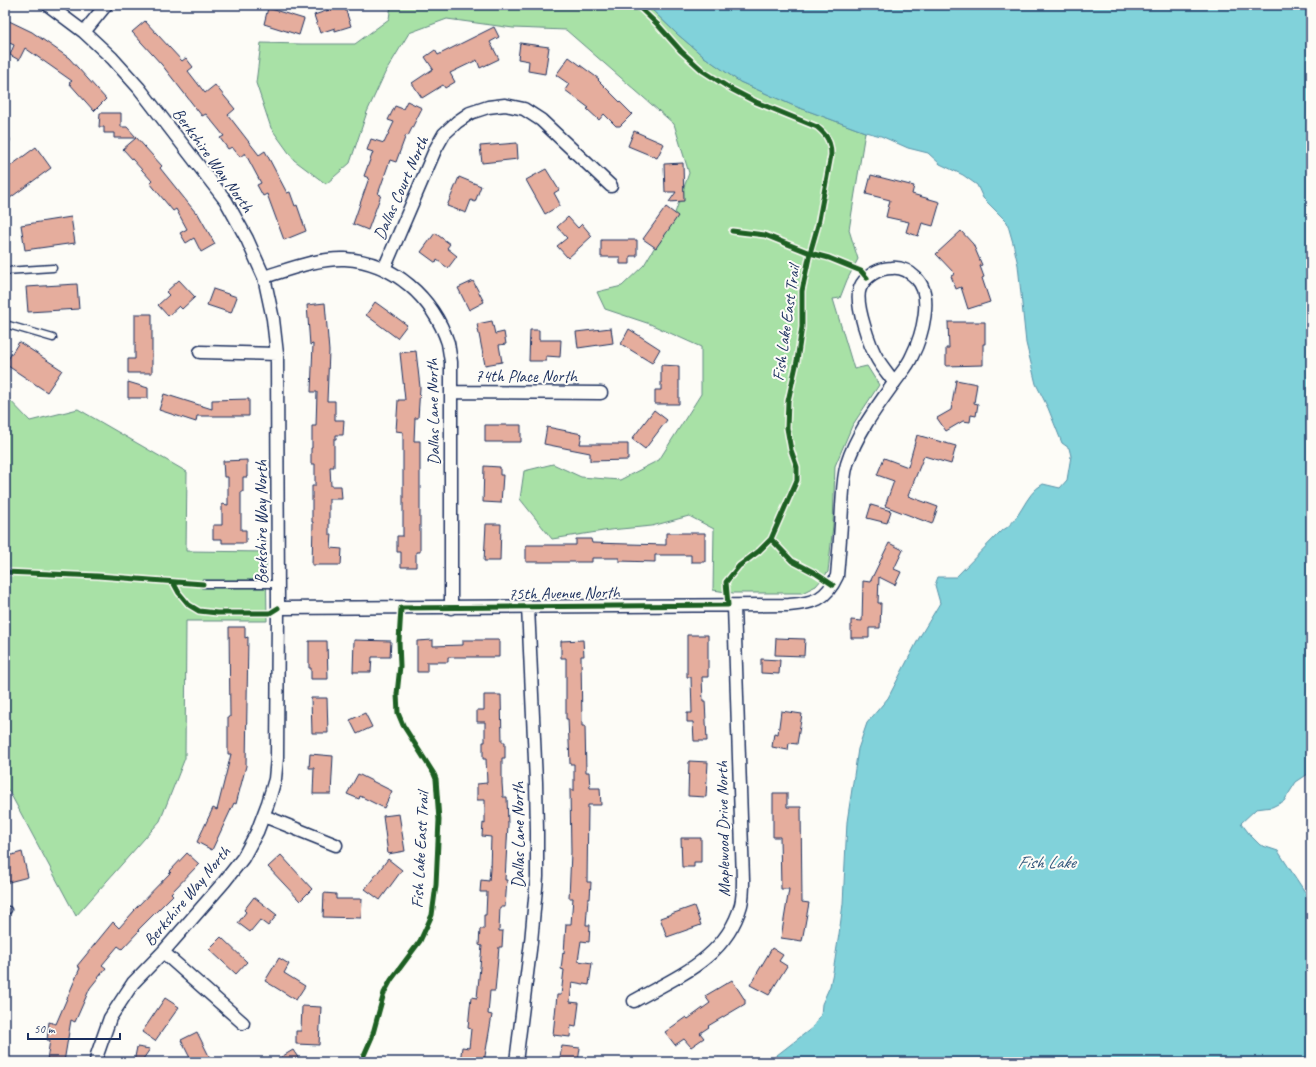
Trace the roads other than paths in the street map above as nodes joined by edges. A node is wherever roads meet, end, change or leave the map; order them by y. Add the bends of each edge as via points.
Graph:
1 (48, 5) edge
2 (106, 5) edge
3 (84, 32) junction
4 (611, 186) dead end
5 (53, 268) dead end
6 (384, 268) junction
7 (5, 271) edge
8 (264, 277) junction
9 (5, 324) edge
10 (53, 338) dead end
11 (200, 352) dead end
12 (277, 354) junction
13 (894, 382) junction
14 (451, 392) junction
15 (601, 393) dead end
16 (202, 584) dead end
17 (278, 584) junction
18 (734, 606) junction
19 (278, 608) junction
20 (451, 608) junction
21 (528, 608) junction
22 (264, 816) junction
23 (336, 844) dead end
24 (163, 952) junction
25 (634, 1001) dead end
26 (243, 1023) dead end
27 (96, 1062) edge
28 (516, 1062) edge

1 - 3 street, Berkshire Way North
2 - 3 street
3 - 8 street, Berkshire Way North via 112,58 138,88 226,201
4 - 6 street, Dallas Court North via 541,120 524,110 505,106 488,107 470,113 444,134 435,150
5 - 7 lane
6 - 8 street, Dallas Lane North via 345,260 324,261
6 - 14 street, Dallas Lane North via 412,287 434,312 448,345
8 - 12 street, Berkshire Way North
9 - 10 lane
11 - 12 street
12 - 17 street, Berkshire Way North
13 - 13 street via 913,355 922,325 925,294 922,285 913,275 892,268 879,271 867,278 860,288 859,297 861,315 872,348
13 - 18 street, 75th Avenue North via 861,434 847,464 837,576 832,585 819,599 812,602
14 - 15 street, 74th Place North
14 - 20 street, Dallas Lane North
16 - 17 lane
17 - 19 street, Berkshire Way North
18 - 21 street, 75th Avenue North
18 - 25 street, Maplewood Drive North via 744,880 741,905 733,926 720,945 705,959
19 - 20 street, 75th Avenue North
19 - 22 street, Berkshire Way North via 277,758 275,779
20 - 21 street, 75th Avenue North
21 - 28 street, Dallas Lane North via 538,832 537,877
22 - 23 street
22 - 24 street, Berkshire Way North via 243,858
24 - 26 street
24 - 27 street, Berkshire Way North via 133,983 117,1006 105,1031

